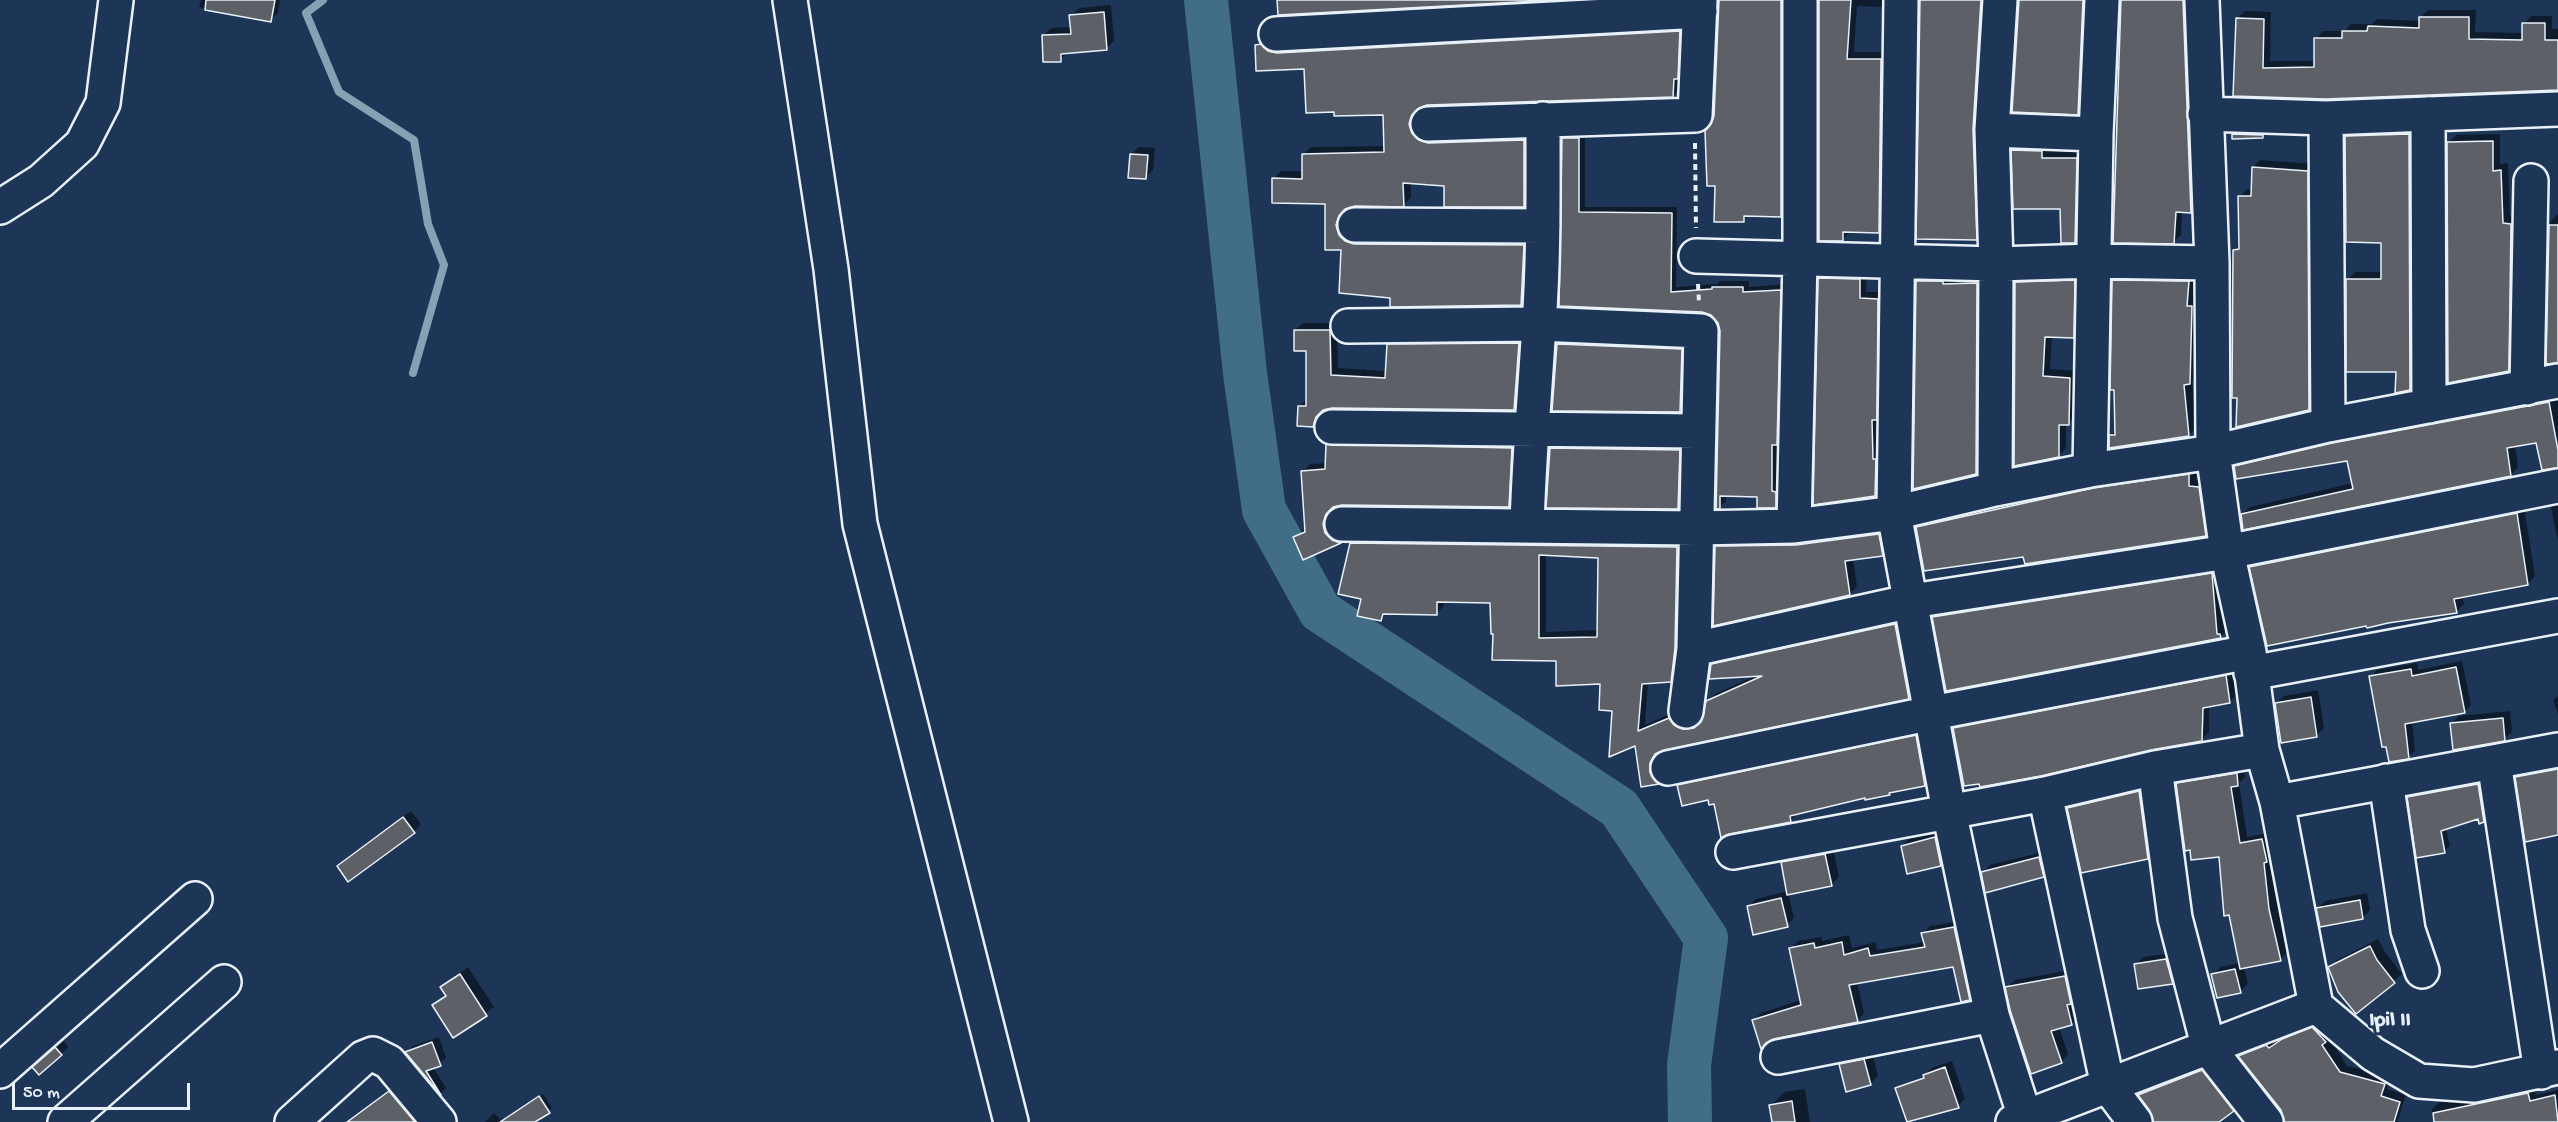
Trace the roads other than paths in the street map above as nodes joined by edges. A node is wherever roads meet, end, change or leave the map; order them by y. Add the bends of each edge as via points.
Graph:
1 (116, 0) edge
2 (790, 0) edge
3 (1800, 0) edge
4 (1901, 0) edge
5 (2000, 0) edge
6 (2102, 0) edge
7 (2202, 0) edge
8 (1700, 6) edge
9 (1276, 34) dead end
10 (2558, 109) edge
11 (2205, 114) junction
12 (2428, 114) junction
13 (2326, 118) junction
14 (1543, 119) junction
15 (1428, 124) dead end
16 (1992, 130) junction
17 (2096, 134) junction
18 (2531, 181) dead end
19 (0, 207) edge
20 (1355, 225) dead end
21 (1543, 226) junction
22 (1696, 256) road end
23 (1800, 258) junction
24 (1897, 260) junction
25 (2094, 261) junction
26 (2212, 263) junction
27 (1996, 264) junction
28 (1539, 324) junction
29 (1348, 326) dead end
30 (2543, 384) edge
31 (2429, 406) junction
32 (2328, 425) junction
33 (1332, 427) dead end
34 (1530, 429) junction
35 (1697, 431) junction
36 (2213, 452) junction
37 (2090, 470) junction
38 (2558, 486) edge
39 (1995, 489) junction
40 (1894, 513) junction
41 (1342, 525) dead end
42 (1527, 525) junction
43 (1794, 526) junction
44 (1696, 528) junction
45 (2226, 552) junction
46 (1912, 601) junction
47 (2558, 616) edge
48 (1694, 649) junction
49 (2250, 663) junction
50 (1686, 711) dead end
51 (1932, 713) junction
52 (2262, 750) junction
53 (2558, 750) edge
54 (2494, 762) junction
55 (1668, 768) dead end
56 (2155, 768) junction
57 (2386, 781) junction
58 (2045, 794) junction
59 (2277, 802) junction
60 (1949, 811) junction
61 (1733, 852) dead end
62 (195, 899) dead end
63 (2422, 971) dead end
64 (224, 981) dead end
65 (2316, 1006) junction
66 (1992, 1015) junction
67 (2209, 1049) junction
68 (1778, 1057) dead end
69 (2549, 1070) edge
70 (0, 1071) edge
71 (2108, 1086) junction
72 (2022, 1120) edge
73 (65, 1122) edge
74 (292, 1122) edge
75 (439, 1122) edge
76 (1011, 1122) edge
77 (2135, 1122) edge
78 (2266, 1122) edge

1 - 19 street via 103,103 82,144 40,181
2 - 76 street via 831,269 860,525
3 - 23 street
4 - 24 street
5 - 16 street
6 - 17 street
7 - 11 street
8 - 9 street
8 - 14 street via 1695,115
10 - 12 street
11 - 13 street
11 - 26 street
12 - 13 street
12 - 31 street
13 - 32 street
14 - 15 street
14 - 21 street
16 - 17 street
16 - 27 street
17 - 25 street
18 - 30 street
20 - 21 street
21 - 28 street
22 - 23 street
23 - 24 street
23 - 43 street
24 - 27 street
24 - 40 street
25 - 26 street
25 - 27 street
25 - 37 street
26 - 36 street
27 - 39 street
28 - 29 street
28 - 34 street
28 - 35 street via 1701,331
30 - 31 street
31 - 32 street
32 - 36 street
33 - 34 street
34 - 35 street
34 - 42 street
35 - 44 street
36 - 37 street
36 - 45 street
37 - 39 street
38 - 45 street
39 - 40 street
40 - 43 street
40 - 46 street
41 - 42 street
42 - 44 street
43 - 44 street
44 - 48 street
45 - 46 street
45 - 49 street
46 - 48 street
46 - 51 street
47 - 49 street
48 - 50 street
49 - 51 street
49 - 52 street
51 - 55 street
51 - 60 street
52 - 56 street
52 - 59 street
53 - 54 street
54 - 57 street
54 - 69 street
56 - 58 street
56 - 67 street via 2175,918
57 - 59 street
57 - 63 street via 2408,930
58 - 60 street
58 - 71 street
59 - 65 street
60 - 61 street
60 - 66 street
62 - 70 street
64 - 73 street
65 - 67 street
65 - 69 street via 2373,1054 2419,1081 2474,1085
66 - 68 street
66 - 72 street
67 - 71 street
67 - 78 street
71 - 72 street
71 - 77 street
74 - 75 street via 363,1058 373,1054 388,1062

